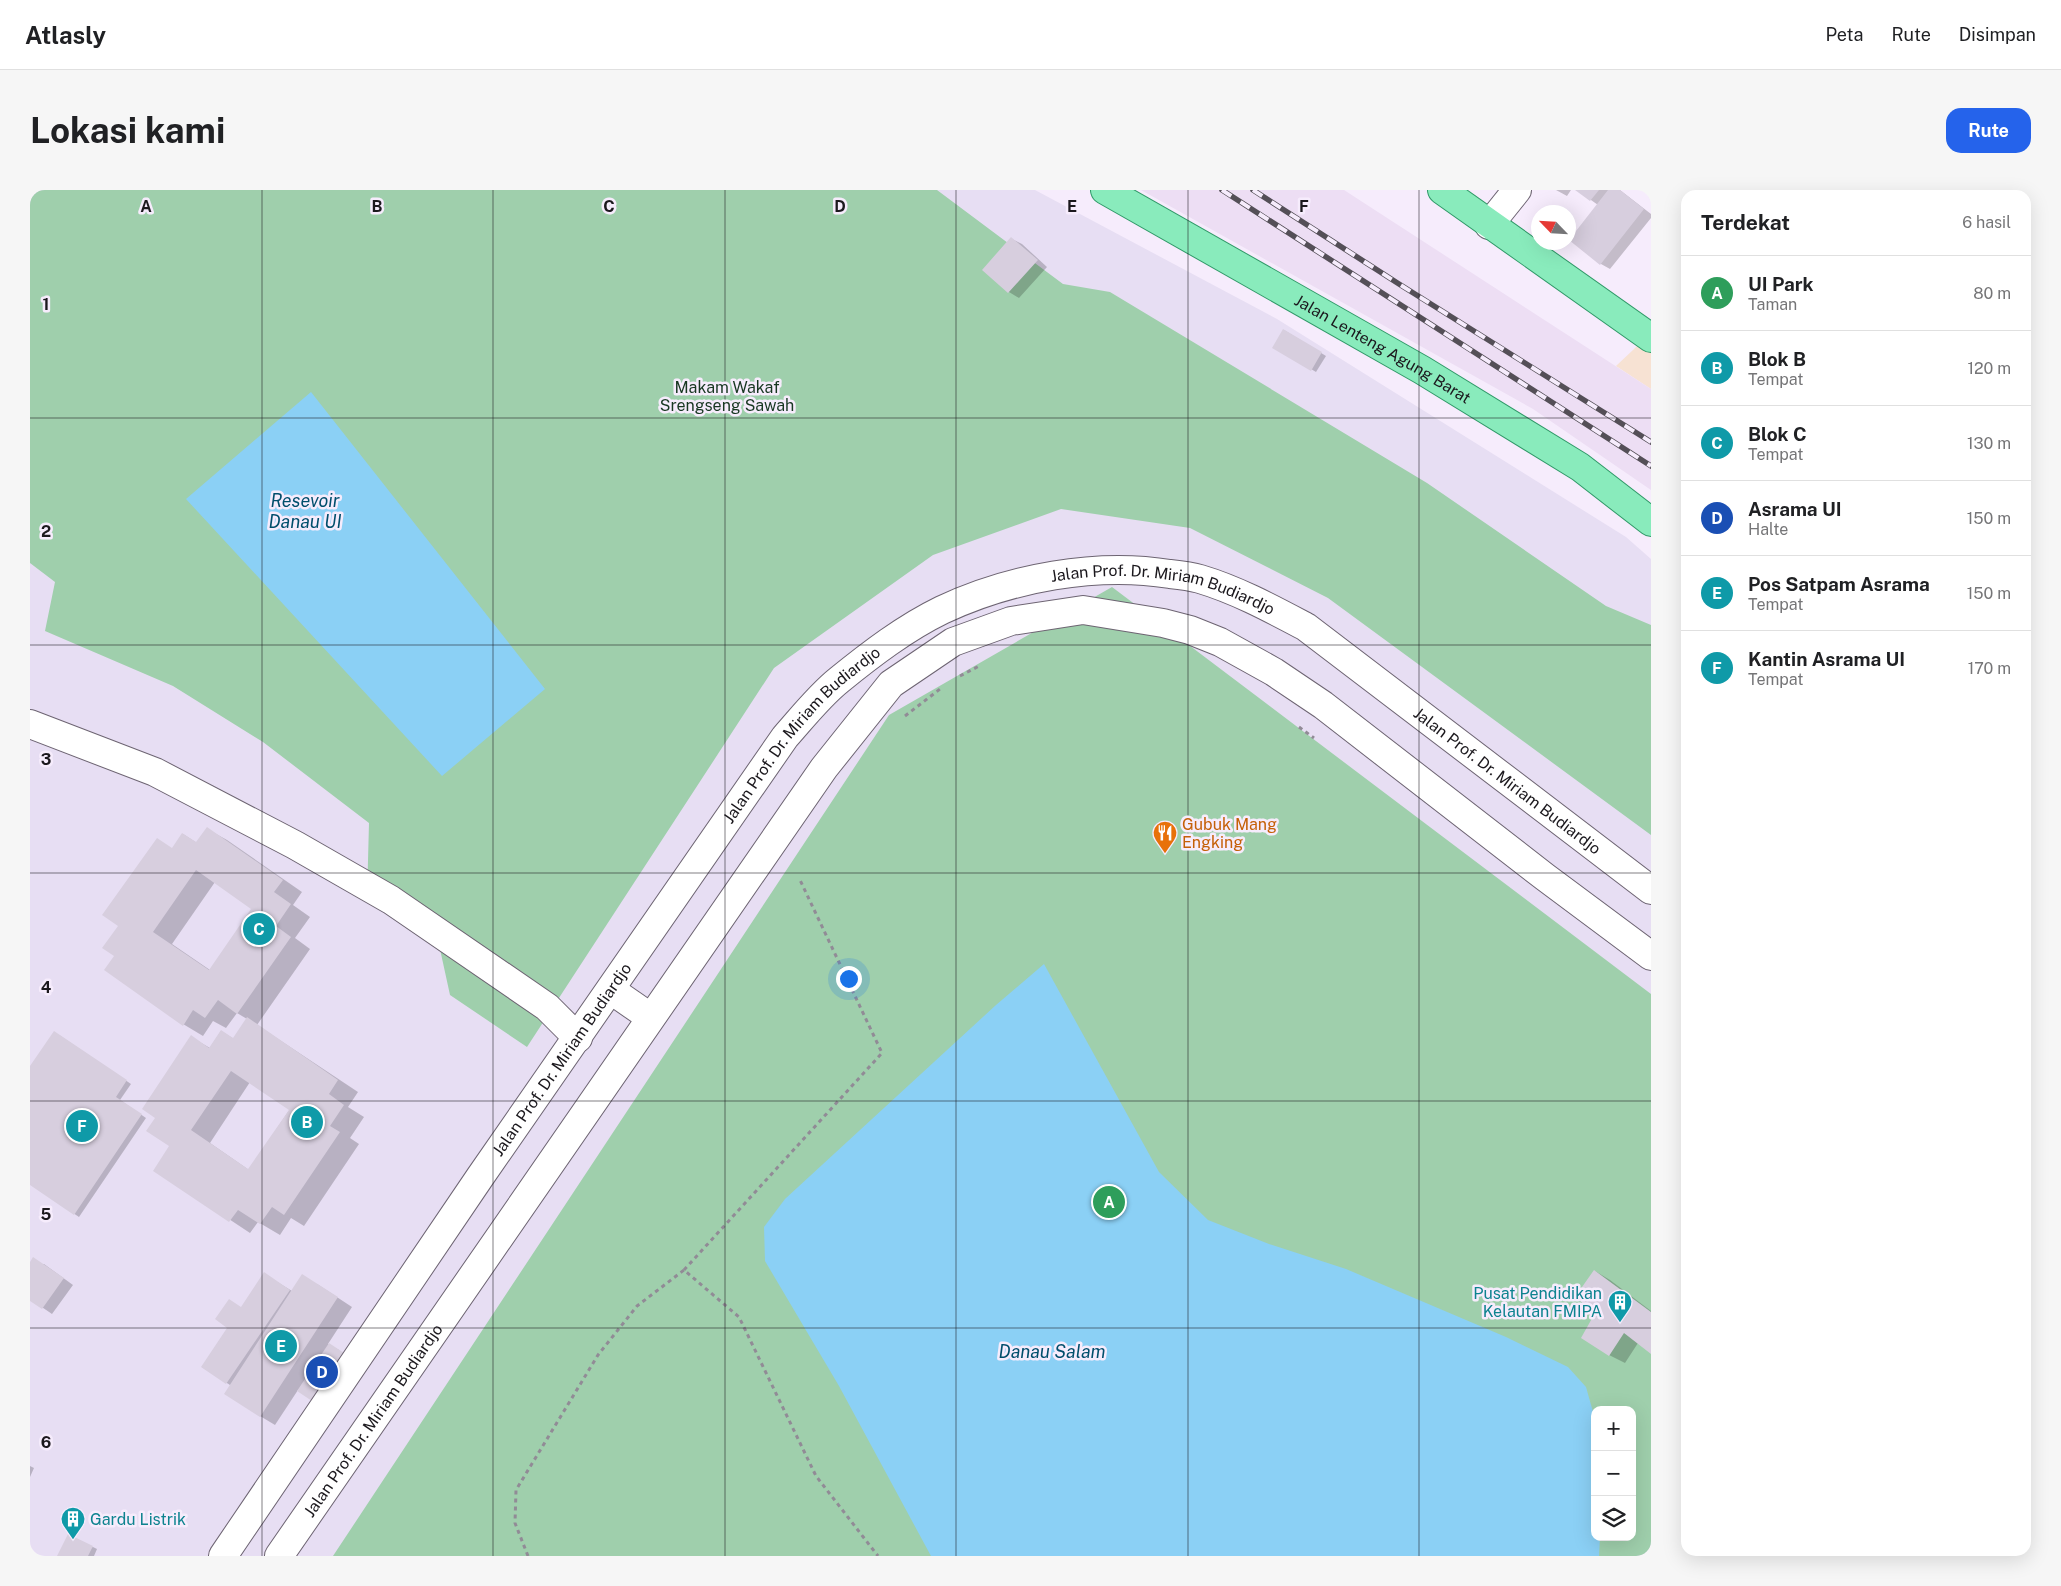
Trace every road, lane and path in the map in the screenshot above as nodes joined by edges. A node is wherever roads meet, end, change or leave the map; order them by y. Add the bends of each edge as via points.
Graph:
1 (1105, 190) edge
2 (1442, 190) edge
3 (1517, 190) edge
4 (1489, 225) junction
5 (1651, 338) edge
6 (1651, 522) edge
7 (987, 663) dead end
8 (954, 678) dead end
9 (946, 684) dead end
10 (903, 718) dead end
11 (1293, 723) dead end
12 (30, 724) edge
13 (1317, 740) dead end
14 (800, 880) dead end
15 (1651, 890) edge
16 (1651, 956) edge
17 (611, 990) junction
18 (650, 1017) junction
19 (578, 1038) junction
20 (684, 1270) junction
21 (223, 1556) edge
22 (279, 1556) edge
23 (528, 1556) edge
24 (878, 1556) edge

1 - 6 main road, Jalan Lenteng Agung Barat via 1422,370 1580,467
2 - 4 main road
3 - 4 street
4 - 5 main road
7 - 8 path
9 - 10 path
11 - 13 path
12 - 19 street via 155,772 295,845 391,900 547,1007
14 - 20 path via 882,1053
15 - 17 street, Jalan Prof. Dr. Miriam Budiardjo via 1306,627 1263,604 1198,578 1142,569 1100,569 1071,572 994,590 942,610 892,639 837,681 785,737
16 - 18 street, Jalan Prof. Dr. Miriam Budiardjo via 1323,705 1274,672 1220,642 1190,630 1083,610 1011,621 953,642 891,684 824,768
17 - 18 street
17 - 19 street, Jalan Prof. Dr. Miriam Budiardjo
18 - 22 street, Jalan Prof. Dr. Miriam Budiardjo
19 - 21 street, Jalan Prof. Dr. Miriam Budiardjo
20 - 23 path via 636,1306 598,1355 516,1490 516,1523
20 - 24 path via 739,1317 816,1476

